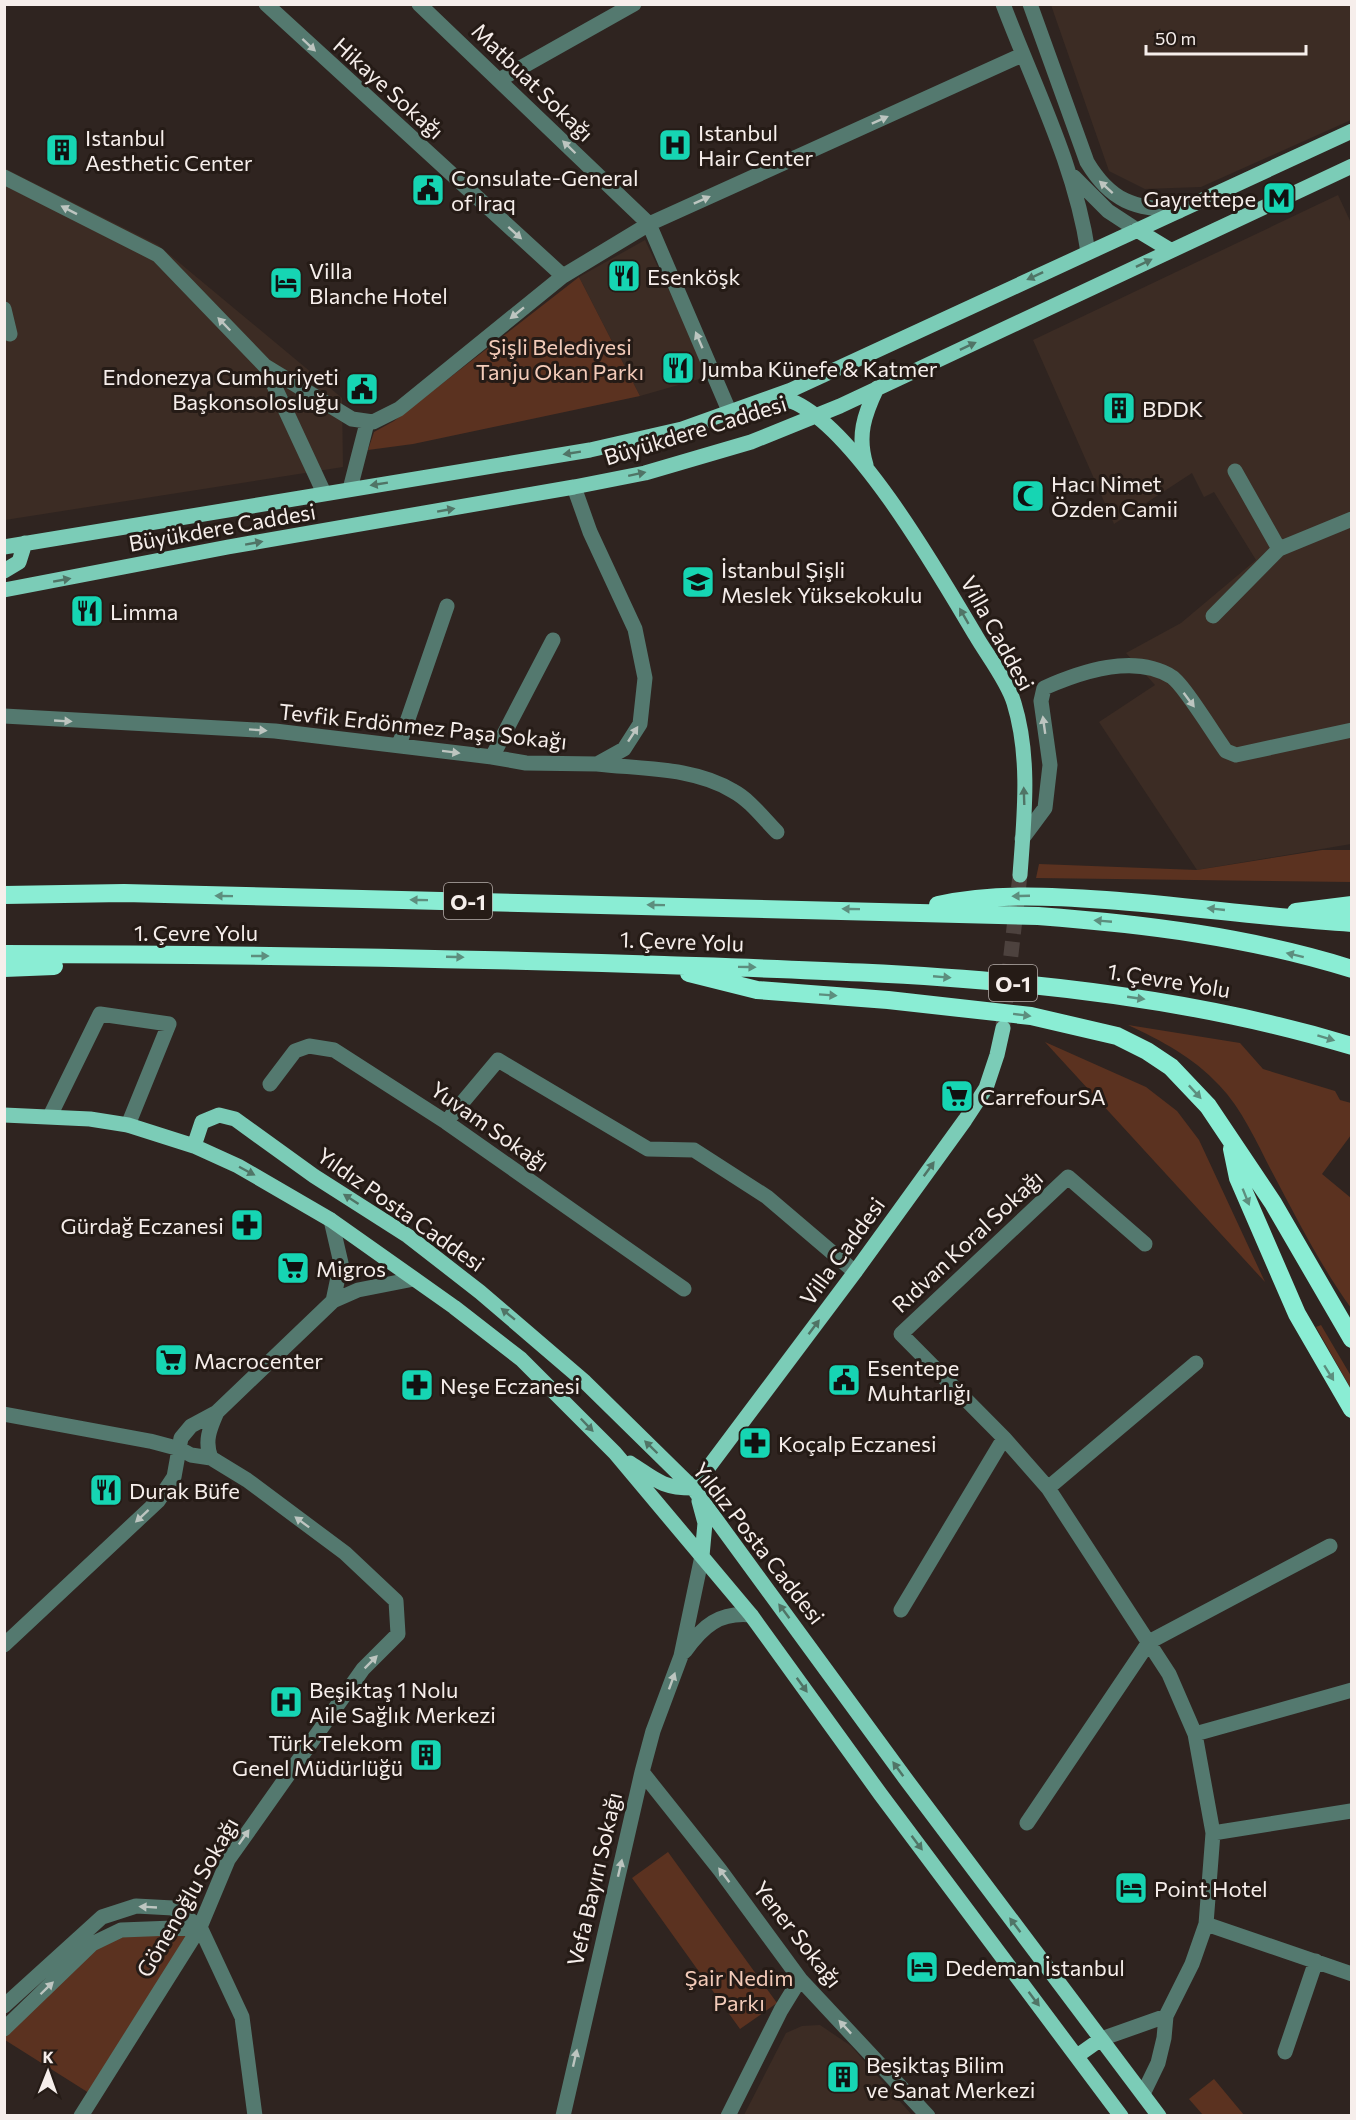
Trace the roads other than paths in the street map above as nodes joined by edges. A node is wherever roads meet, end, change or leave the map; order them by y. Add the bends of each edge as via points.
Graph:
1 (266, 4) edge
2 (419, 4) edge
3 (634, 4) edge
4 (1003, 4) edge
5 (1030, 4) edge
6 (1022, 55) junction
7 (499, 80) junction
8 (1058, 83) junction
9 (1038, 93) junction
10 (1352, 131) edge
11 (1352, 166) edge
12 (1072, 175) junction
13 (4, 177) edge
14 (1179, 211) junction
15 (649, 224) junction
16 (1137, 230) junction
17 (1170, 250) junction
18 (1088, 252) junction
19 (563, 276) junction
20 (4, 309) edge
21 (10, 334) dead end
22 (265, 366) junction
23 (877, 388) junction
24 (774, 397) junction
25 (730, 413) junction
26 (815, 417) junction
27 (367, 423) junction
28 (868, 471) junction
29 (1235, 471) dead end
30 (574, 487) junction
31 (350, 489) junction
32 (324, 493) junction
33 (1352, 519) edge
34 (25, 543) junction
35 (4, 547) edge
36 (1279, 549) junction
37 (4, 571) edge
38 (4, 590) edge
39 (447, 606) dead end
40 (1213, 616) dead end
41 (553, 640) dead end
42 (4, 716) edge
43 (1352, 729) edge
44 (399, 745) junction
45 (492, 756) junction
46 (597, 764) junction
47 (777, 832) dead end
48 (1022, 839) junction
49 (1020, 875) tunnel mouth
50 (4, 893) edge
51 (1352, 905) edge
52 (909, 911) junction
53 (1274, 916) junction
54 (1352, 923) edge
55 (4, 954) edge
56 (159, 956) junction
57 (668, 965) junction
58 (4, 968) edge
59 (1352, 969) edge
60 (1003, 1028) tunnel mouth
61 (1352, 1046) edge
62 (270, 1084) dead end
63 (4, 1115) edge
64 (50, 1116) junction
65 (446, 1122) junction
66 (128, 1125) junction
67 (1231, 1141) junction
68 (194, 1146) junction
69 (331, 1220) junction
70 (1144, 1244) dead end
71 (855, 1272) junction
72 (414, 1279) junction
73 (684, 1289) dead end
74 (333, 1301) junction
75 (1352, 1339) edge
76 (1196, 1363) dead end
77 (1352, 1409) edge
78 (217, 1412) junction
79 (4, 1414) edge
80 (1004, 1438) junction
81 (180, 1449) junction
82 (615, 1454) junction
83 (211, 1458) junction
84 (693, 1488) junction
85 (1048, 1488) junction
86 (1330, 1546) dead end
87 (702, 1556) junction
88 (901, 1610) dead end
89 (751, 1615) junction
90 (1149, 1642) junction
91 (4, 1645) edge
92 (681, 1656) junction
93 (1352, 1690) edge
94 (1195, 1734) junction
95 (642, 1772) junction
96 (1351, 1811) edge
97 (1027, 1823) dead end
98 (1213, 1833) junction
99 (1206, 1924) junction
100 (200, 1927) junction
101 (1316, 1961) junction
102 (1352, 1974) edge
103 (800, 1979) junction
104 (4, 2006) edge
105 (1166, 2016) junction
106 (4, 2029) edge
107 (1101, 2039) junction
108 (1285, 2052) dead end
109 (1077, 2056) junction
110 (1143, 2094) junction
111 (81, 2115) edge
112 (255, 2115) edge
113 (563, 2115) edge
114 (728, 2115) edge
115 (928, 2115) edge
116 (1121, 2115) edge
117 (1160, 2115) edge

1 -> 19 street, Hikaye Sokağı
2 - 7 street, Matbuat Sokağı
3 - 7 street
4 - 6 street
5 - 8 street
6 - 9 street
15 -> 6 street
15 -> 7 street, Matbuat Sokağı
8 - 9 street
14 -> 8 street via 1135,206 1100,184 1087,162
9 - 12 street
10 - 14 main road, Büyükdere Caddesi
11 - 17 main road, Büyükdere Caddesi
12 - 16 street via 1108,212
12 - 18 street
22 -> 13 street via 158,255
14 - 16 main road, Büyükdere Caddesi
15 - 19 street
25 -> 15 street, Matbuat Sokağı
16 - 17 main road
16 - 18 main road, Büyükdere Caddesi
23 -> 17 main road, Büyükdere Caddesi
18 -> 24 main road, Büyükdere Caddesi
19 -> 27 street via 399,409
20 - 21 street
22 - 27 street via 352,419
22 - 32 street
23 - 26 main road, Büyükdere Caddesi
23 - 28 main road via 861,432
24 - 25 main road, Büyükdere Caddesi
24 - 26 main road, Villa Caddesi via 796,403
25 -> 31 main road, Büyükdere Caddesi via 590,450
26 - 28 main road, Villa Caddesi via 835,433
30 -> 26 main road, Büyükdere Caddesi via 751,442
27 - 31 street
48 -> 28 main road, Villa Caddesi via 1023,745 1014,701 941,577
29 - 36 street
38 -> 30 main road, Büyükdere Caddesi
46 -> 30 street, Tevfik Erdönmez Paşa Sokağı via 624,748 640,724 645,678 635,629 590,532
31 - 32 main road, Büyükdere Caddesi
32 - 34 main road, Büyükdere Caddesi
33 - 36 street
34 - 35 main road, Büyükdere Caddesi
34 - 37 main road via 19,562
36 - 40 street
39 - 44 street
41 - 45 street
42 -> 44 street, Tevfik Erdönmez Paşa Sokağı via 264,730
48 -> 43 street via 1044,808 1050,765 1041,701 1044,688 1064,679 1105,667 1144,667 1173,677 1226,751 1236,755
44 -> 45 street, Tevfik Erdönmez Paşa Sokağı
45 - 46 street, Tevfik Erdönmez Paşa Sokağı via 526,763
46 - 47 street via 711,780 735,792
48 - 49 main road, Villa Caddesi
52 -> 50 highway, 1. Çevre Yolu / O-1
51 - 53 highway
53 -> 52 highway via 1042,895 971,898
59 -> 52 highway, 1. Çevre Yolu / O-1 via 1246,942 1164,928 1038,916
53 - 54 highway
55 - 56 highway, 1. Çevre Yolu / O-1
56 -> 57 highway, 1. Çevre Yolu / O-1 via 444,957
56 - 58 highway
57 -> 61 highway, 1. Çevre Yolu / O-1 via 894,973 1069,988 1233,1014
57 -> 67 highway via 757,990 1020,1014 1118,1036 1171,1067 1208,1106
71 -> 60 main road, Villa Caddesi via 986,1088
62 - 65 street, Yuvam Sokağı via 295,1051 309,1046 334,1050
63 - 64 main road
64 - 66 main road
64 - 66 street via 100,1014 169,1024
65 - 71 street via 498,1060 648,1149 694,1150 767,1197
65 - 73 street, Yuvam Sokağı
66 - 68 main road
67 - 75 highway via 1273,1203
67 -> 77 highway via 1238,1178 1279,1274 1318,1353
68 -> 69 main road via 268,1182
84 -> 68 main road, Yıldız Posta Caddesi via 520,1323 408,1236 235,1119 219,1115 202,1122
69 - 72 main road
69 - 74 street via 341,1263
70 - 80 street, Rıdvan Koral Sokağı via 1068,1177 901,1334
84 -> 71 main road, Villa Caddesi
72 - 74 street via 358,1290
72 -> 82 main road via 521,1359
74 - 78 street
76 - 85 street
78 - 81 street via 191,1426 181,1438
78 - 83 street via 209,1432 207,1448
79 - 81 street, Gönenoğlu Sokağı
80 - 85 street
80 - 88 street
81 - 83 street, Gönenoğlu Sokağı
81 -> 91 street via 174,1478 158,1501
82 - 84 main road via 659,1484
82 - 87 main road
100 -> 83 street, Gönenoğlu Sokağı via 228,1860 363,1669 398,1634 396,1602 362,1569 256,1487
84 - 87 main road via 705,1523
107 -> 84 main road, Yıldız Posta Caddesi
85 - 90 street
86 - 90 street
87 - 89 main road
87 - 92 street
89 - 92 street via 735,1613 717,1618
89 -> 109 main road
90 - 94 street via 1169,1674
90 - 97 street
95 -> 92 street, Vefa Bayırı Sokağı
93 - 94 street
94 - 98 street
103 -> 95 street, Yener Sokağı via 692,1832
113 -> 95 street, Vefa Bayırı Sokağı
96 - 98 street
98 - 99 street
99 - 101 street
99 - 105 street via 1192,1964
100 -> 104 street via 173,1908 136,1906 102,1917
106 -> 100 street via 92,1944 122,1930
100 - 111 street, Gönenoğlu Sokağı
100 - 112 street via 242,2017
101 - 102 street
101 - 108 street
103 - 114 street
115 -> 103 street, Yener Sokağı
105 - 107 street
105 - 110 street via 1158,2063
107 - 109 main road
107 - 110 main road, Yıldız Posta Caddesi
109 - 116 main road
110 - 117 main road, Yıldız Posta Caddesi

